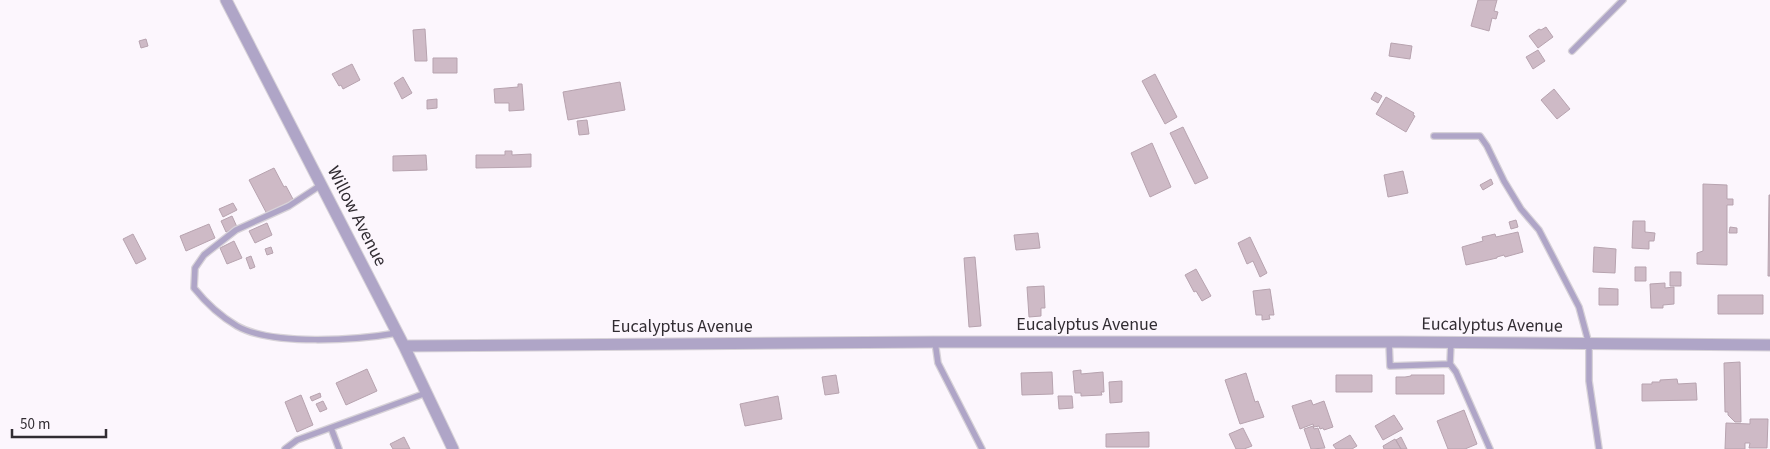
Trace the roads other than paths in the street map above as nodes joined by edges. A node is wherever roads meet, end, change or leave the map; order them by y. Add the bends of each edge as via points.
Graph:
1 (226, 0) edge
2 (1623, 0) edge
3 (1572, 51) dead end
4 (1434, 136) dead end
5 (322, 185) junction
6 (397, 333) junction
7 (935, 342) junction
8 (1389, 342) junction
9 (1451, 342) junction
10 (1589, 344) junction
11 (404, 346) junction
12 (1770, 346) edge
13 (1450, 364) junction
14 (426, 393) junction
15 (331, 428) junction
16 (285, 449) edge
17 (339, 449) edge
18 (453, 449) edge
19 (982, 449) edge
20 (1490, 449) edge
21 (1599, 449) edge

1 - 5 street, Willow Avenue
2 - 3 lane
4 - 10 lane via 1480,136 1504,181 1539,230 1578,307
5 - 6 street, Willow Avenue
5 - 6 lane via 289,206 236,230 194,268 194,288 208,305 238,327 272,337 370,338
6 - 11 street, Willow Avenue
7 - 8 street, Eucalyptus Avenue
7 - 11 street, Eucalyptus Avenue
7 - 19 lane via 938,363
8 - 9 street, Eucalyptus Avenue
8 - 13 lane via 1390,366
9 - 10 street, Eucalyptus Avenue
9 - 13 lane
10 - 12 street, Eucalyptus Avenue
10 - 21 lane via 1589,381
11 - 14 street, Willow Avenue
13 - 20 lane
14 - 15 lane
14 - 18 street, Willow Avenue
15 - 16 lane via 297,440
15 - 17 lane

